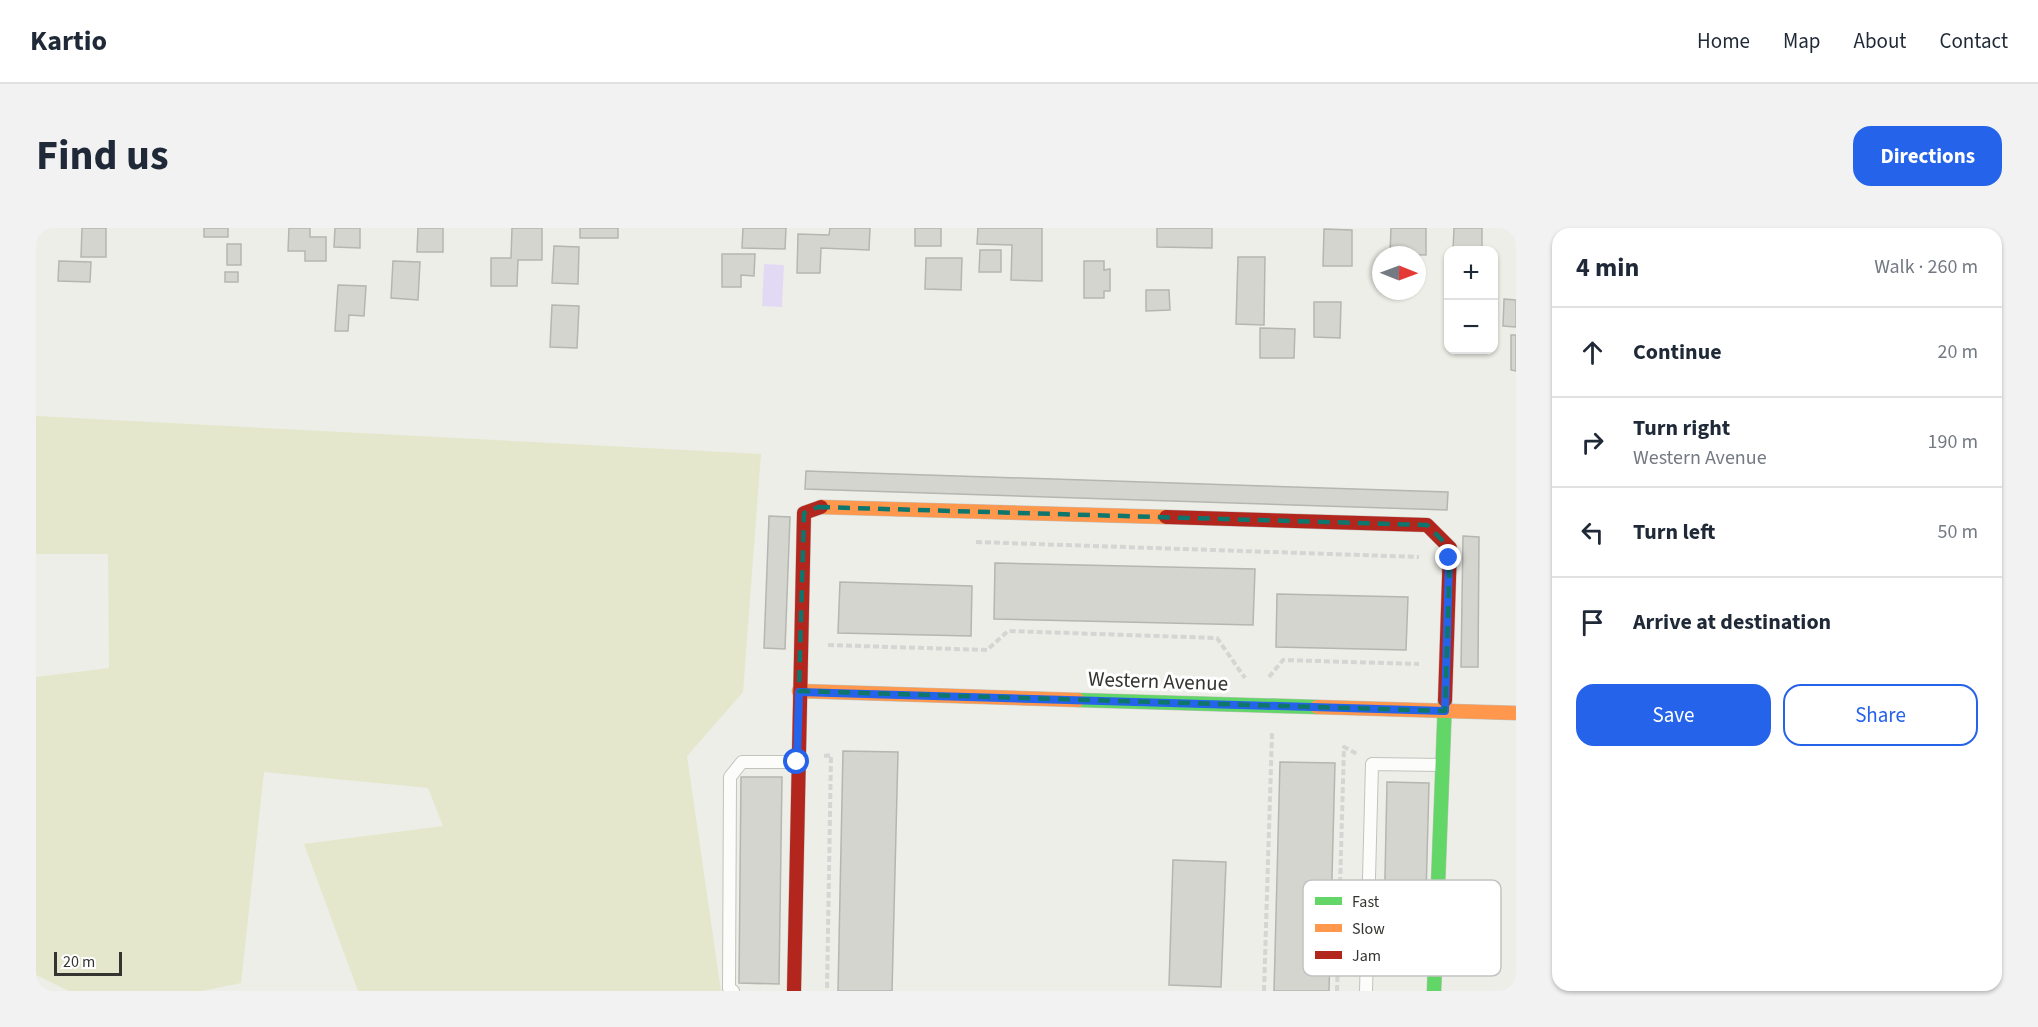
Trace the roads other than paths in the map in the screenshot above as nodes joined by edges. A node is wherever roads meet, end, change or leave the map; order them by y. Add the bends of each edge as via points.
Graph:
1 (799, 692) junction
2 (1445, 711) junction
3 (1516, 713) edge
4 (797, 762) junction
5 (1442, 765) junction
6 (1369, 880) edge
7 (1438, 880) edge
8 (1366, 976) edge
9 (1435, 976) edge
10 (733, 991) edge
11 (794, 991) edge
12 (1366, 991) edge
13 (1434, 991) edge

1 - 2 street, Western Avenue
1 - 2 street via 804,513 818,507 1426,525 1450,548
1 - 4 street
2 - 3 street, Western Avenue
2 - 5 street
4 - 10 lane via 742,762 730,777 729,988
4 - 11 street
5 - 6 lane via 1372,764
5 - 7 street
8 - 12 lane
9 - 13 street

